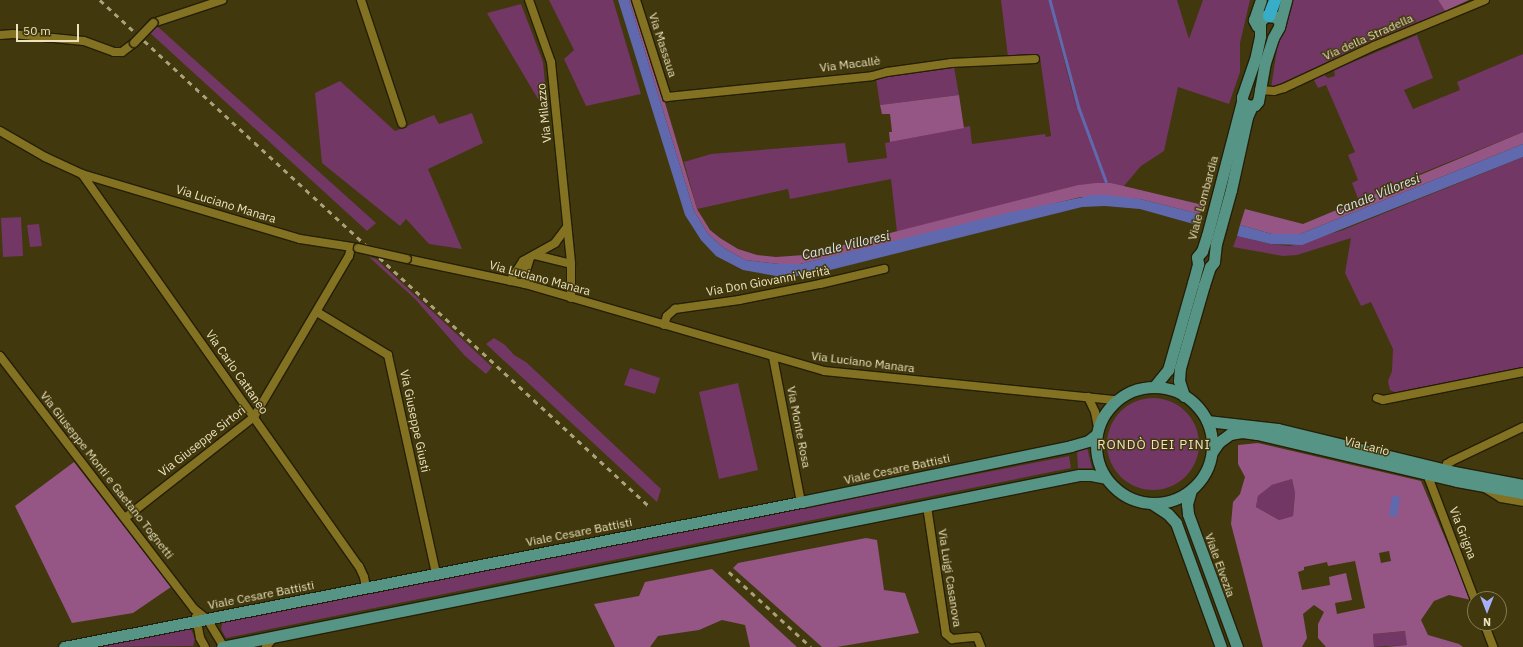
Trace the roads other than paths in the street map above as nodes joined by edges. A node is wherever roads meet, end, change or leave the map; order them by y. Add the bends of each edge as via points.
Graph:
1 (222, 0) edge
2 (361, 0) edge
3 (529, 0) edge
4 (636, 0) edge
5 (1261, 0) edge
6 (1276, 0) edge
7 (1286, 0) edge
8 (1485, 0) edge
9 (1269, 16) junction
10 (1280, 23) junction
11 (1259, 29) junction
12 (0, 35) edge
13 (1035, 59) dead end
14 (1259, 90) junction
15 (667, 97) joint
16 (1247, 104) junction
17 (402, 123) dead end
18 (0, 131) edge
19 (82, 174) junction
20 (567, 227) junction
21 (355, 248) junction
22 (533, 257) junction
23 (571, 264) junction
24 (884, 269) dead end
25 (510, 281) junction
26 (525, 284) junction
27 (571, 298) junction
28 (316, 312) junction
29 (664, 325) junction
30 (0, 356) edge
31 (773, 357) junction
32 (1523, 372) edge
33 (1154, 387) junction
34 (1184, 396) junction
35 (1088, 397) junction
36 (1377, 398) dead end
37 (1117, 400) junction
38 (254, 417) junction
39 (1207, 421) junction
40 (1523, 427) edge
41 (1098, 431) junction
42 (1212, 452) junction
43 (1446, 470) junction
44 (1430, 475) junction
45 (1106, 478) junction
46 (1479, 485) junction
47 (1523, 485) edge
48 (1190, 490) junction
49 (1523, 493) edge
50 (801, 502) junction
51 (1523, 502) edge
52 (1150, 503) junction
53 (927, 506) junction
54 (125, 518) junction
55 (436, 574) junction
56 (366, 587) junction
57 (1472, 591) edge
58 (201, 620) junction
59 (1487, 631) edge
60 (275, 636) junction
61 (64, 647) edge
62 (206, 647) edge
63 (223, 647) edge
64 (266, 647) edge
65 (981, 647) edge
66 (1221, 647) edge
67 (1237, 647) edge
68 (1493, 647) edge

1 - 12 street, bridge via 153,23 122,52 114,52 84,41
2 - 17 street
3 - 20 street, Via Milazzo via 550,62
4 - 15 street, Via Massaua
5 - 11 main road, Viale Lombardia via 1254,20
6 - 9 highway
7 - 10 main road, Viale Lombardia
8 - 14 street, Via della Stradella via 1374,46 1284,88 1274,91
9 - 10 main road via 1276,17
9 - 11 main road via 1262,18
10 - 14 main road, Viale Lombardia via 1265,62
11 - 16 main road, Viale Lombardia via 1255,60 1244,91
13 - 15 street, Via Macallè via 951,63 872,76
14 - 16 main road, Viale Lombardia via 1255,105
16 - 33 main road, Viale Lombardia via 1207,236 1197,257 1198,264 1168,370
16 - 34 main road, Viale Lombardia via 1247,117 1216,244 1214,262 1204,285 1180,368 1179,381
18 - 19 street, Via Luciano Manara via 45,157
19 - 21 street, Via Luciano Manara via 300,239
19 - 38 street, Via Carlo Cattaneo
20 - 22 street via 555,243
20 - 23 street, Via Milazzo
21 - 25 street, Via Luciano Manara, bridge
21 - 28 street, Via Giuseppe Sirtori
22 - 23 street
22 - 25 street via 523,261
22 - 26 street via 525,274
23 - 27 street, Via Milazzo
24 - 29 street, Via Don Giovanni Verità via 739,300 675,309 667,316
25 - 26 street, Via Luciano Manara
26 - 27 street, Via Luciano Manara
27 - 29 street, Via Luciano Manara
28 - 38 street, Via Giuseppe Sirtori
28 - 55 street, Via Giuseppe Giusti via 388,355
29 - 31 street, Via Luciano Manara
30 - 54 street, Via Giuseppe Monti e Gaetano Tognetti
31 - 35 street, Via Luciano Manara via 834,372
31 - 50 street, Via Monte Rosa
32 - 36 street via 1383,400
33 - 34 main road via 1170,389
33 - 37 main road via 1141,389
34 - 39 main road via 1200,409
35 - 37 street, Via Luciano Manara
35 - 41 street via 1095,412
37 - 41 main road via 1106,413
38 - 54 street, Via Giuseppe Sirtori
38 - 56 street, Via Carlo Cattaneo via 359,566
39 - 42 main road
39 - 43 main road, Via Lario via 1284,431
40 - 43 street via 1452,461
41 - 45 main road via 1096,450 1099,465
41 - 50 main road, Viale Cesare Battisti via 1088,441 1071,446
42 - 44 main road, Via Lario via 1226,436 1249,433
42 - 48 main road via 1205,473
43 - 47 main road, Via Lario
44 - 46 main road, Via Lario
44 - 57 street, Via Grigna via 1429,479
45 - 52 main road via 1123,494
45 - 53 main road via 1078,475
46 - 49 main road, Via Lario
46 - 51 street via 1501,498
48 - 52 main road via 1172,500
48 - 67 main road, Viale Elvezia via 1188,514
50 - 55 main road, Viale Cesare Battisti
52 - 66 main road via 1168,514 1176,524
53 - 60 main road
53 - 65 street, Via Luigi Casanova via 946,634 952,639 977,637
54 - 58 street, Via Giuseppe Monti e Gaetano Tognetti
55 - 56 main road, Viale Cesare Battisti
56 - 58 main road, Viale Cesare Battisti
58 - 61 main road, Viale Cesare Battisti
58 - 62 street via 200,638
58 - 63 street, Via Giuseppe Monti e Gaetano Tognetti
59 - 68 street
60 - 63 main road
60 - 64 street

